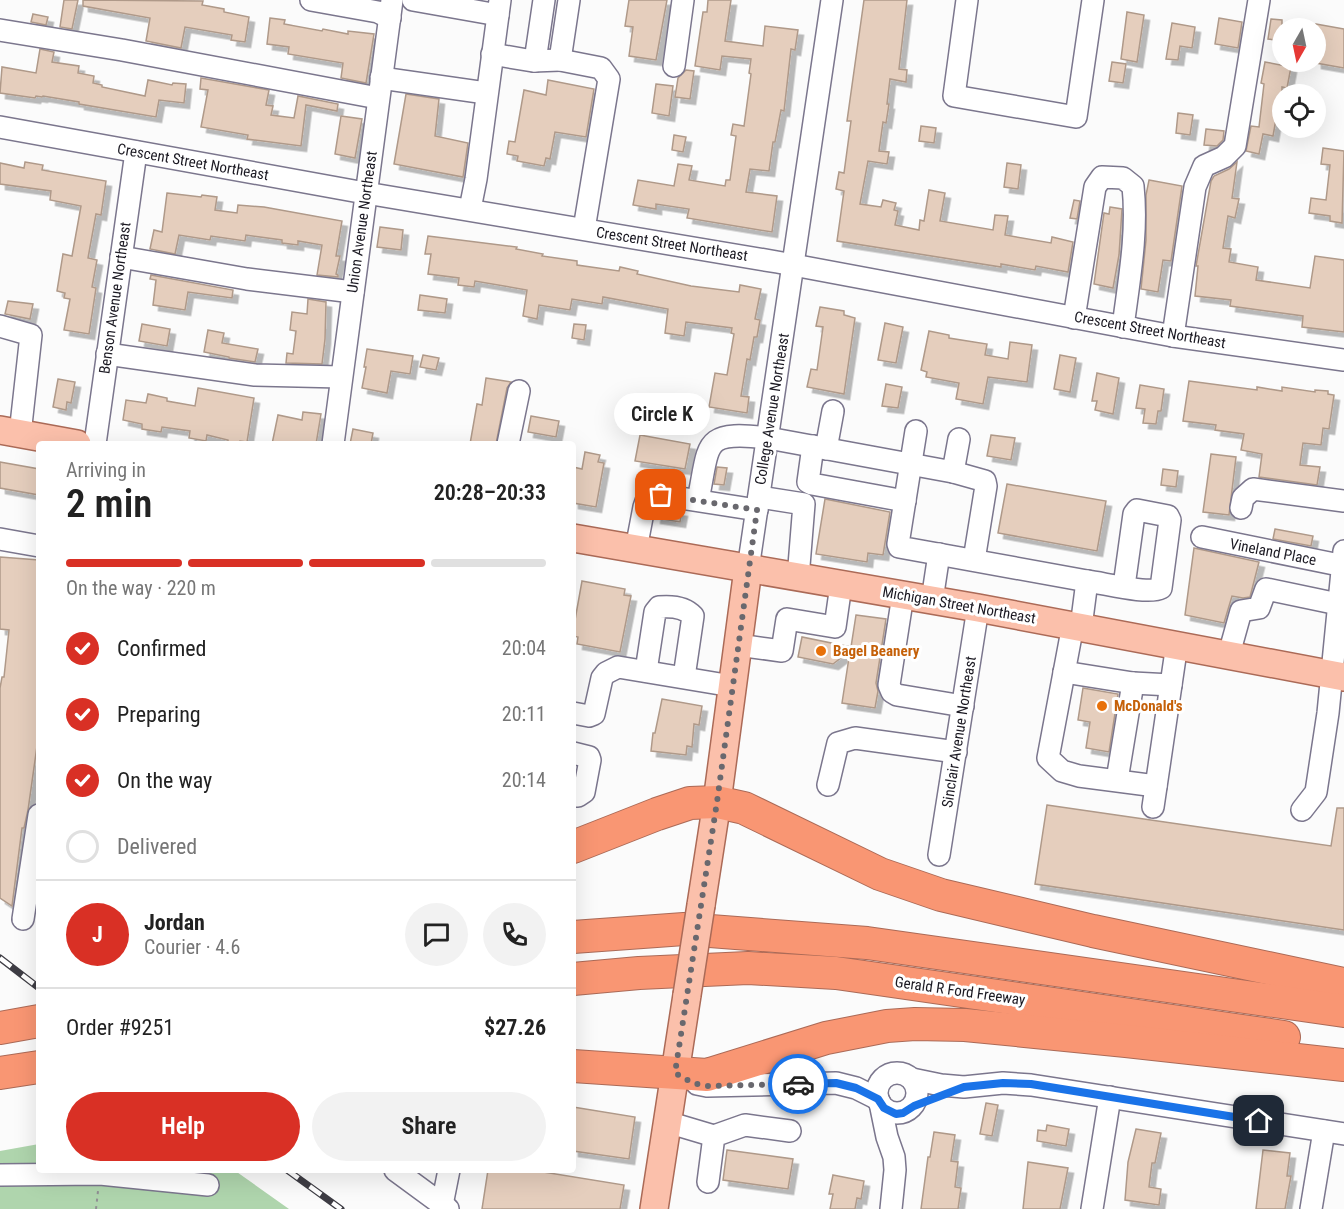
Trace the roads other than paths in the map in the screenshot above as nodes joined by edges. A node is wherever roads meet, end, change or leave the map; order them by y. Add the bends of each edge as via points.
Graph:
1 (310, 0) edge
2 (414, 0) edge
3 (543, 0) edge
4 (569, 0) edge
5 (683, 0) edge
6 (832, 0) edge
7 (967, 0) edge
8 (1093, 0) edge
9 (1259, 0) edge
10 (499, 8) edge
11 (391, 9) edge
12 (0, 30) edge
13 (492, 54) junction
14 (560, 60) junction
15 (535, 61) junction
16 (674, 66) dead end
17 (380, 88) junction
18 (486, 93) junction
19 (0, 127) edge
20 (136, 152) junction
21 (366, 192) junction
22 (470, 209) junction
23 (584, 230) junction
24 (121, 257) junction
25 (794, 265) junction
26 (352, 292) junction
27 (1074, 318) junction
28 (0, 326) edge
29 (1123, 327) junction
30 (1173, 336) junction
31 (107, 354) junction
32 (1344, 360) edge
33 (341, 377) junction
34 (519, 392) dead end
35 (833, 411) dead end
36 (916, 431) dead end
37 (10, 432) edge
38 (768, 438) junction
39 (958, 439) dead end
40 (60, 441) edge
41 (95, 441) edge
42 (333, 441) edge
43 (509, 441) edge
44 (820, 448) junction
45 (910, 465) junction
46 (954, 472) junction
47 (698, 500) junction
48 (905, 501) junction
49 (1344, 501) edge
50 (758, 504) junction
51 (1241, 508) dead end
52 (1202, 537) dead end
53 (0, 539) edge
54 (576, 539) edge
55 (36, 545) edge
56 (636, 549) junction
57 (939, 554) junction
58 (974, 560) junction
59 (1343, 561) edge
60 (748, 569) junction
61 (798, 578) junction
62 (1087, 580) junction
63 (841, 585) junction
64 (1124, 586) dead end
65 (903, 595) junction
66 (932, 600) junction
67 (1338, 604) junction
68 (978, 608) junction
69 (1077, 626) junction
70 (1177, 644) junction
71 (738, 645) junction
72 (1228, 654) junction
73 (646, 671) junction
74 (1064, 672) junction
75 (1337, 676) edge
76 (684, 677) junction
77 (1133, 683) junction
78 (1171, 685) junction
79 (732, 686) junction
80 (963, 706) junction
81 (576, 714) edge
82 (956, 752) junction
83 (576, 754) edge
84 (1117, 780) junction
85 (828, 785) dead end
86 (576, 796) edge
87 (717, 802) junction
88 (1302, 810) dead end
89 (36, 834) edge
90 (576, 846) edge
91 (939, 855) dead end
92 (23, 919) dead end
93 (576, 937) edge
94 (576, 979) edge
95 (1344, 984) edge
96 (1344, 1011) edge
97 (36, 1021) edge
98 (0, 1028) edge
99 (1344, 1046) edge
100 (1344, 1065) edge
101 (576, 1066) edge
102 (36, 1067) edge
103 (0, 1073) edge
104 (675, 1073) junction
105 (912, 1079) junction
106 (36, 1086) edge
107 (964, 1087) junction
108 (0, 1090) edge
109 (1110, 1097) junction
110 (879, 1101) junction
111 (911, 1108) junction
112 (667, 1122) junction
113 (790, 1131) dead end
114 (1334, 1132) edge
115 (714, 1136) junction
116 (894, 1157) junction
117 (399, 1173) edge
118 (449, 1173) edge
119 (0, 1175) edge
120 (708, 1182) dead end
121 (208, 1185) dead end
122 (445, 1207) edge
123 (654, 1209) edge
124 (891, 1209) edge
125 (1092, 1209) edge
126 (1311, 1209) edge

1 - 11 street via 378,12
2 - 10 street
3 - 15 street
4 - 14 street
5 - 16 street
6 - 25 street, College Avenue Northeast
7 - 8 street via 954,96 1076,117
9 - 30 street via 1235,146 1224,157 1204,166 1195,187
10 - 13 street
11 - 17 street, Union Avenue Northeast
12 - 17 street
13 - 15 street
13 - 18 street
14 - 15 street
14 - 23 street via 601,68 609,79
17 - 18 street
17 - 21 street, Union Avenue Northeast
18 - 22 street
19 - 20 street, Crescent Street Northeast
20 - 21 street, Crescent Street Northeast
20 - 24 street, Benson Avenue Northeast
21 - 22 street, Crescent Street Northeast
21 - 26 street, Union Avenue Northeast
22 - 23 street, Crescent Street Northeast
23 - 25 street, Crescent Street Northeast
24 - 26 street
24 - 31 street, Benson Avenue Northeast
25 - 27 street, Crescent Street Northeast
25 - 38 street, College Avenue Northeast
26 - 33 street, Union Avenue Northeast
27 - 29 street, Crescent Street Northeast
27 - 29 street via 1095,187 1102,177 1123,178 1133,186 1135,204
28 - 37 street via 31,335
29 - 30 street, Crescent Street Northeast
30 - 32 street, Crescent Street Northeast
31 - 33 street via 255,375
31 - 41 street, Benson Avenue Northeast
33 - 42 street, Union Avenue Northeast
34 - 43 street
35 - 44 street
36 - 45 street
37 - 40 main road
38 - 44 street
38 - 47 street via 736,435 716,439 706,458
38 - 50 street, College Avenue Northeast
39 - 46 street
44 - 45 street
44 - 48 street via 808,482
45 - 46 street
45 - 48 street
46 - 58 street via 980,478 986,486
47 - 50 street
47 - 56 street via 649,493
48 - 57 street via 899,547
49 - 51 street via 1253,489 1243,498
50 - 60 street, College Avenue Northeast
50 - 61 street via 804,504
52 - 59 street, Vineland Place
53 - 55 street
54 - 56 main road, Michigan Street Northeast
56 - 60 main road, Michigan Street Northeast
57 - 58 street
57 - 66 street
58 - 62 street
59 - 67 street
60 - 61 main road, Michigan Street Northeast
60 - 71 main road, College Avenue Northeast
61 - 63 main road, Michigan Street Northeast
62 - 64 street
62 - 69 street
63 - 65 main road, Michigan Street Northeast
63 - 71 street via 835,627 787,620 782,651
65 - 66 main road, Michigan Street Northeast
65 - 80 street via 889,685 892,692
66 - 68 main road, Michigan Street Northeast
67 - 72 street via 1266,589 1259,608 1241,611
67 - 75 street
68 - 69 main road, Michigan Street Northeast
68 - 80 street, Sinclair Avenue Northeast
69 - 70 main road, Michigan Street Northeast
69 - 74 street
70 - 72 main road, Michigan Street Northeast
70 - 78 street
71 - 79 main road, College Avenue Northeast
72 - 75 main road, Michigan Street Northeast
73 - 76 street
73 - 76 street via 655,612 659,607 676,608 693,616
73 - 81 street via 622,666 610,670 602,678 594,714
74 - 77 street
74 - 84 street via 1048,758 1062,771
75 - 88 street via 1316,792
76 - 79 street
77 - 78 street
77 - 84 street
78 - 84 street via 1155,796
79 - 87 main road, College Avenue Northeast
80 - 82 street, Sinclair Avenue Northeast
82 - 85 street via 855,738 845,740 838,743
82 - 91 street, Sinclair Avenue Northeast
83 - 86 street via 590,760 584,792
87 - 90 highway via 690,803
87 - 95 highway via 744,808 880,874 942,895
87 - 104 main road, College Avenue Northeast, bridge
89 - 92 street
93 - 96 highway via 684,929 867,943
94 - 99 highway, Gerald R Ford Freeway via 748,968 836,973
97 - 98 highway
100 - 104 highway via 1103,1038 915,1024 826,1038 707,1075
101 - 104 highway
102 - 103 highway
104 - 110 street via 707,1086 836,1083 856,1088
104 - 112 main road, College Avenue Northeast
105 - 107 street
105 - 110 street via 902,1073 889,1075 879,1084
105 - 111 street via 918,1094
106 - 108 highway
107 - 109 street via 1031,1084
107 - 111 street
109 - 114 street
109 - 125 street
110 - 111 street via 896,1114
110 - 116 street
111 - 116 street
112 - 115 street
112 - 123 main road, College Avenue Northeast
113 - 115 street via 745,1125
114 - 126 street
115 - 120 street
116 - 124 street
117 - 122 street
118 - 122 street
119 - 121 street via 100,1174

